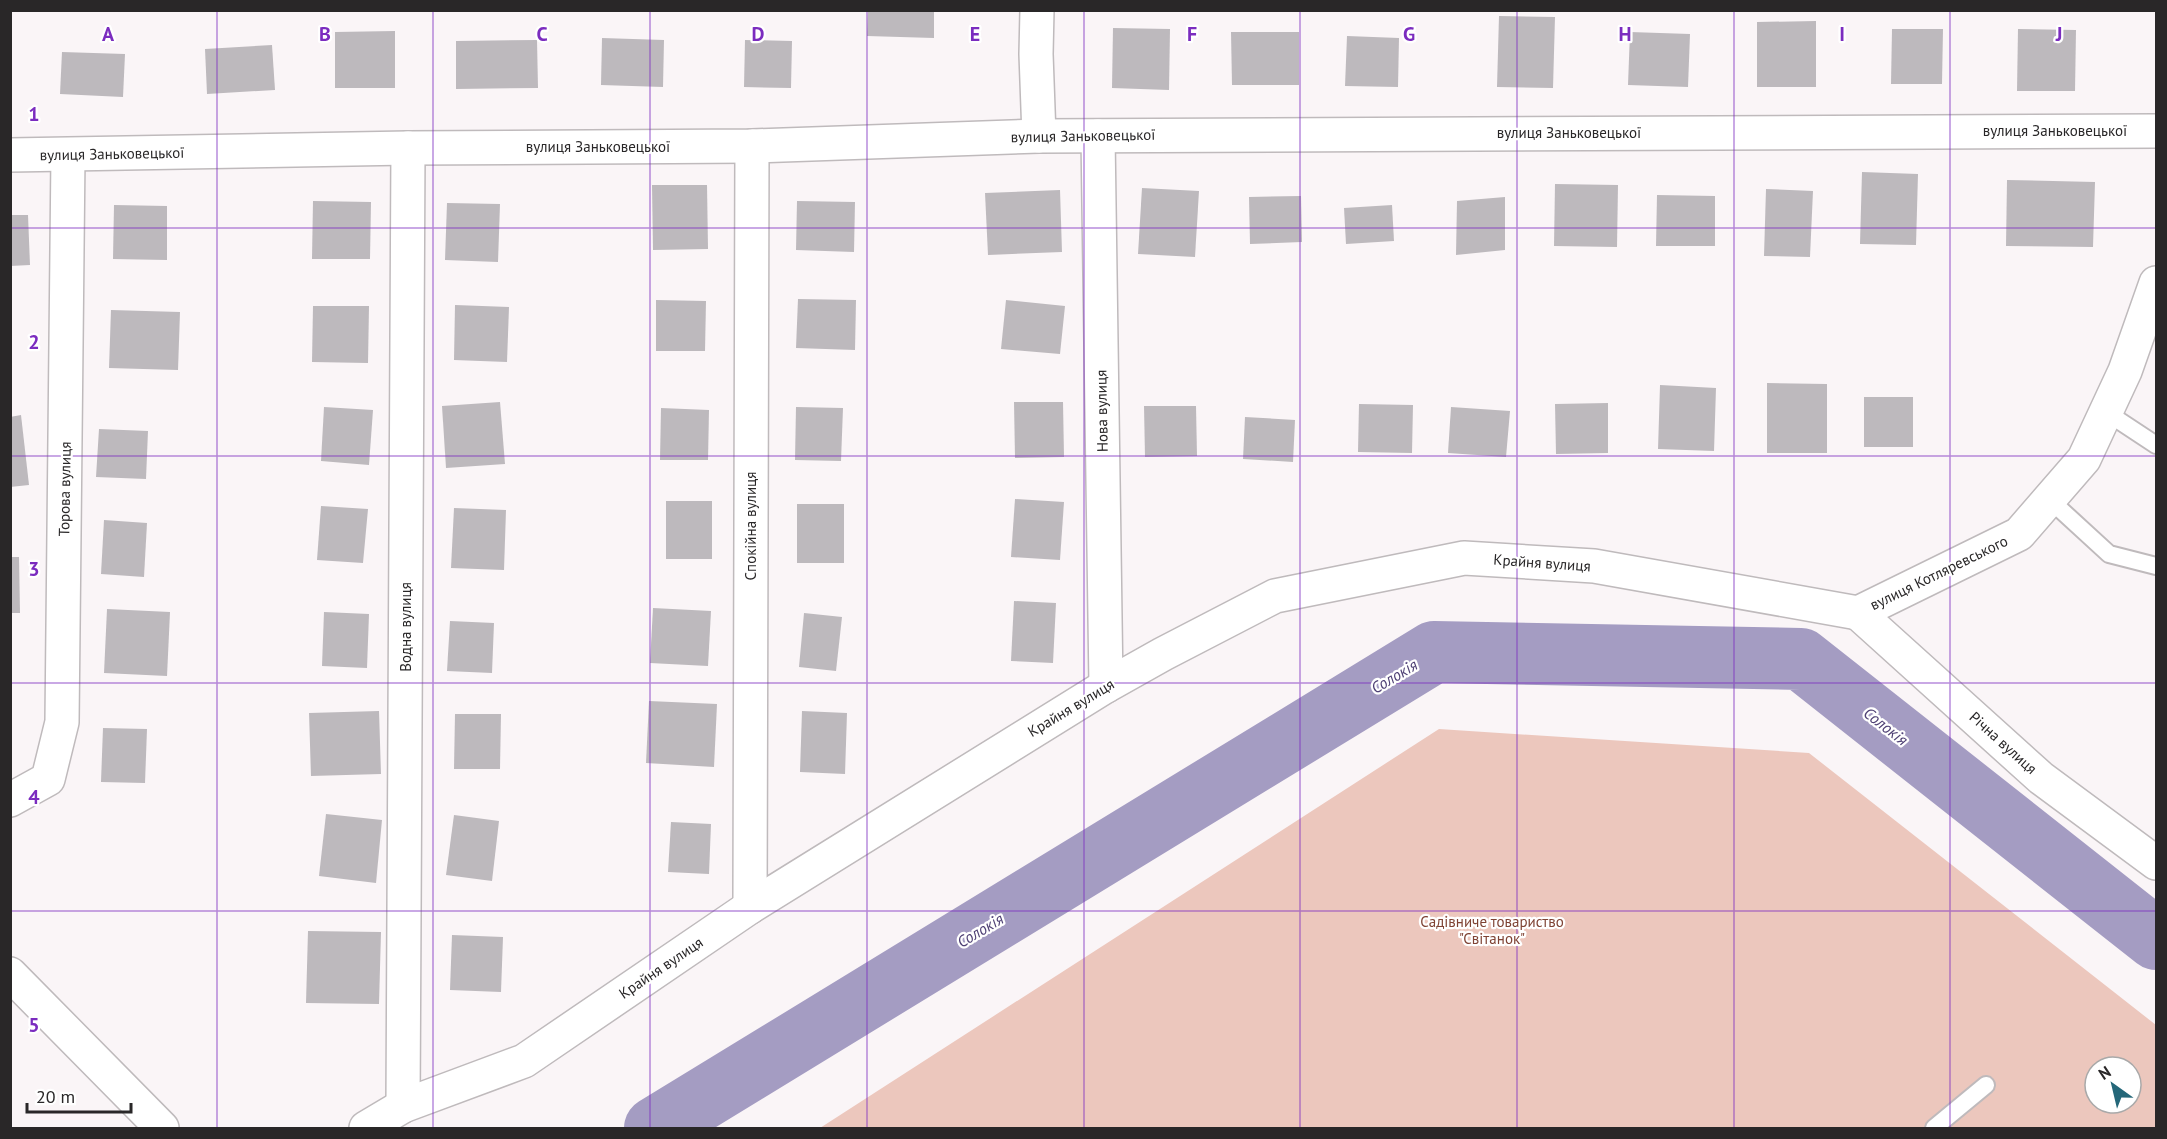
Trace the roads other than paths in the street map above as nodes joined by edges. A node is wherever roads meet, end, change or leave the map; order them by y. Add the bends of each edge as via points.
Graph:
1 (1037, 10) edge
2 (2157, 131) edge
3 (1039, 136) junction
4 (1098, 136) junction
5 (752, 146) junction
6 (408, 148) junction
7 (10, 155) edge
8 (68, 155) junction
9 (2157, 284) edge
10 (2106, 412) junction
11 (2157, 445) edge
12 (2049, 499) junction
13 (2157, 566) edge
14 (1857, 613) junction
15 (1106, 686) junction
16 (10, 800) edge
17 (2157, 863) edge
18 (750, 907) junction
19 (10, 974) edge
20 (1986, 1085) dead end
21 (403, 1106) junction
22 (162, 1128) edge
23 (366, 1128) edge
24 (1934, 1128) edge

1 - 3 street
2 - 4 street, вулиця Заньковецької
3 - 4 street, вулиця Заньковецької
3 - 5 street, вулиця Заньковецької
4 - 15 street, Нова вулиця
5 - 6 street, вулиця Заньковецької
5 - 18 street, Спокійна вулиця
6 - 8 street, вулиця Заньковецької
6 - 21 street, Водна вулиця
7 - 8 street, вулиця Заньковецької
8 - 16 street, Торова вулиця via 62,722 48,779
9 - 10 street, вулиця Котляревського
10 - 11 lane
10 - 12 street, вулиця Котляревського via 2084,459
12 - 13 lane via 2109,554
12 - 14 street, вулиця Котляревського via 2019,534
14 - 15 street, Крайня вулиця via 1594,566 1464,558 1275,596
14 - 17 street, Річна вулиця via 2041,778
15 - 18 street, Крайня вулиця
18 - 21 street, Крайня вулиця via 524,1061
19 - 22 street
20 - 24 lane
21 - 23 street, Крайня вулиця

